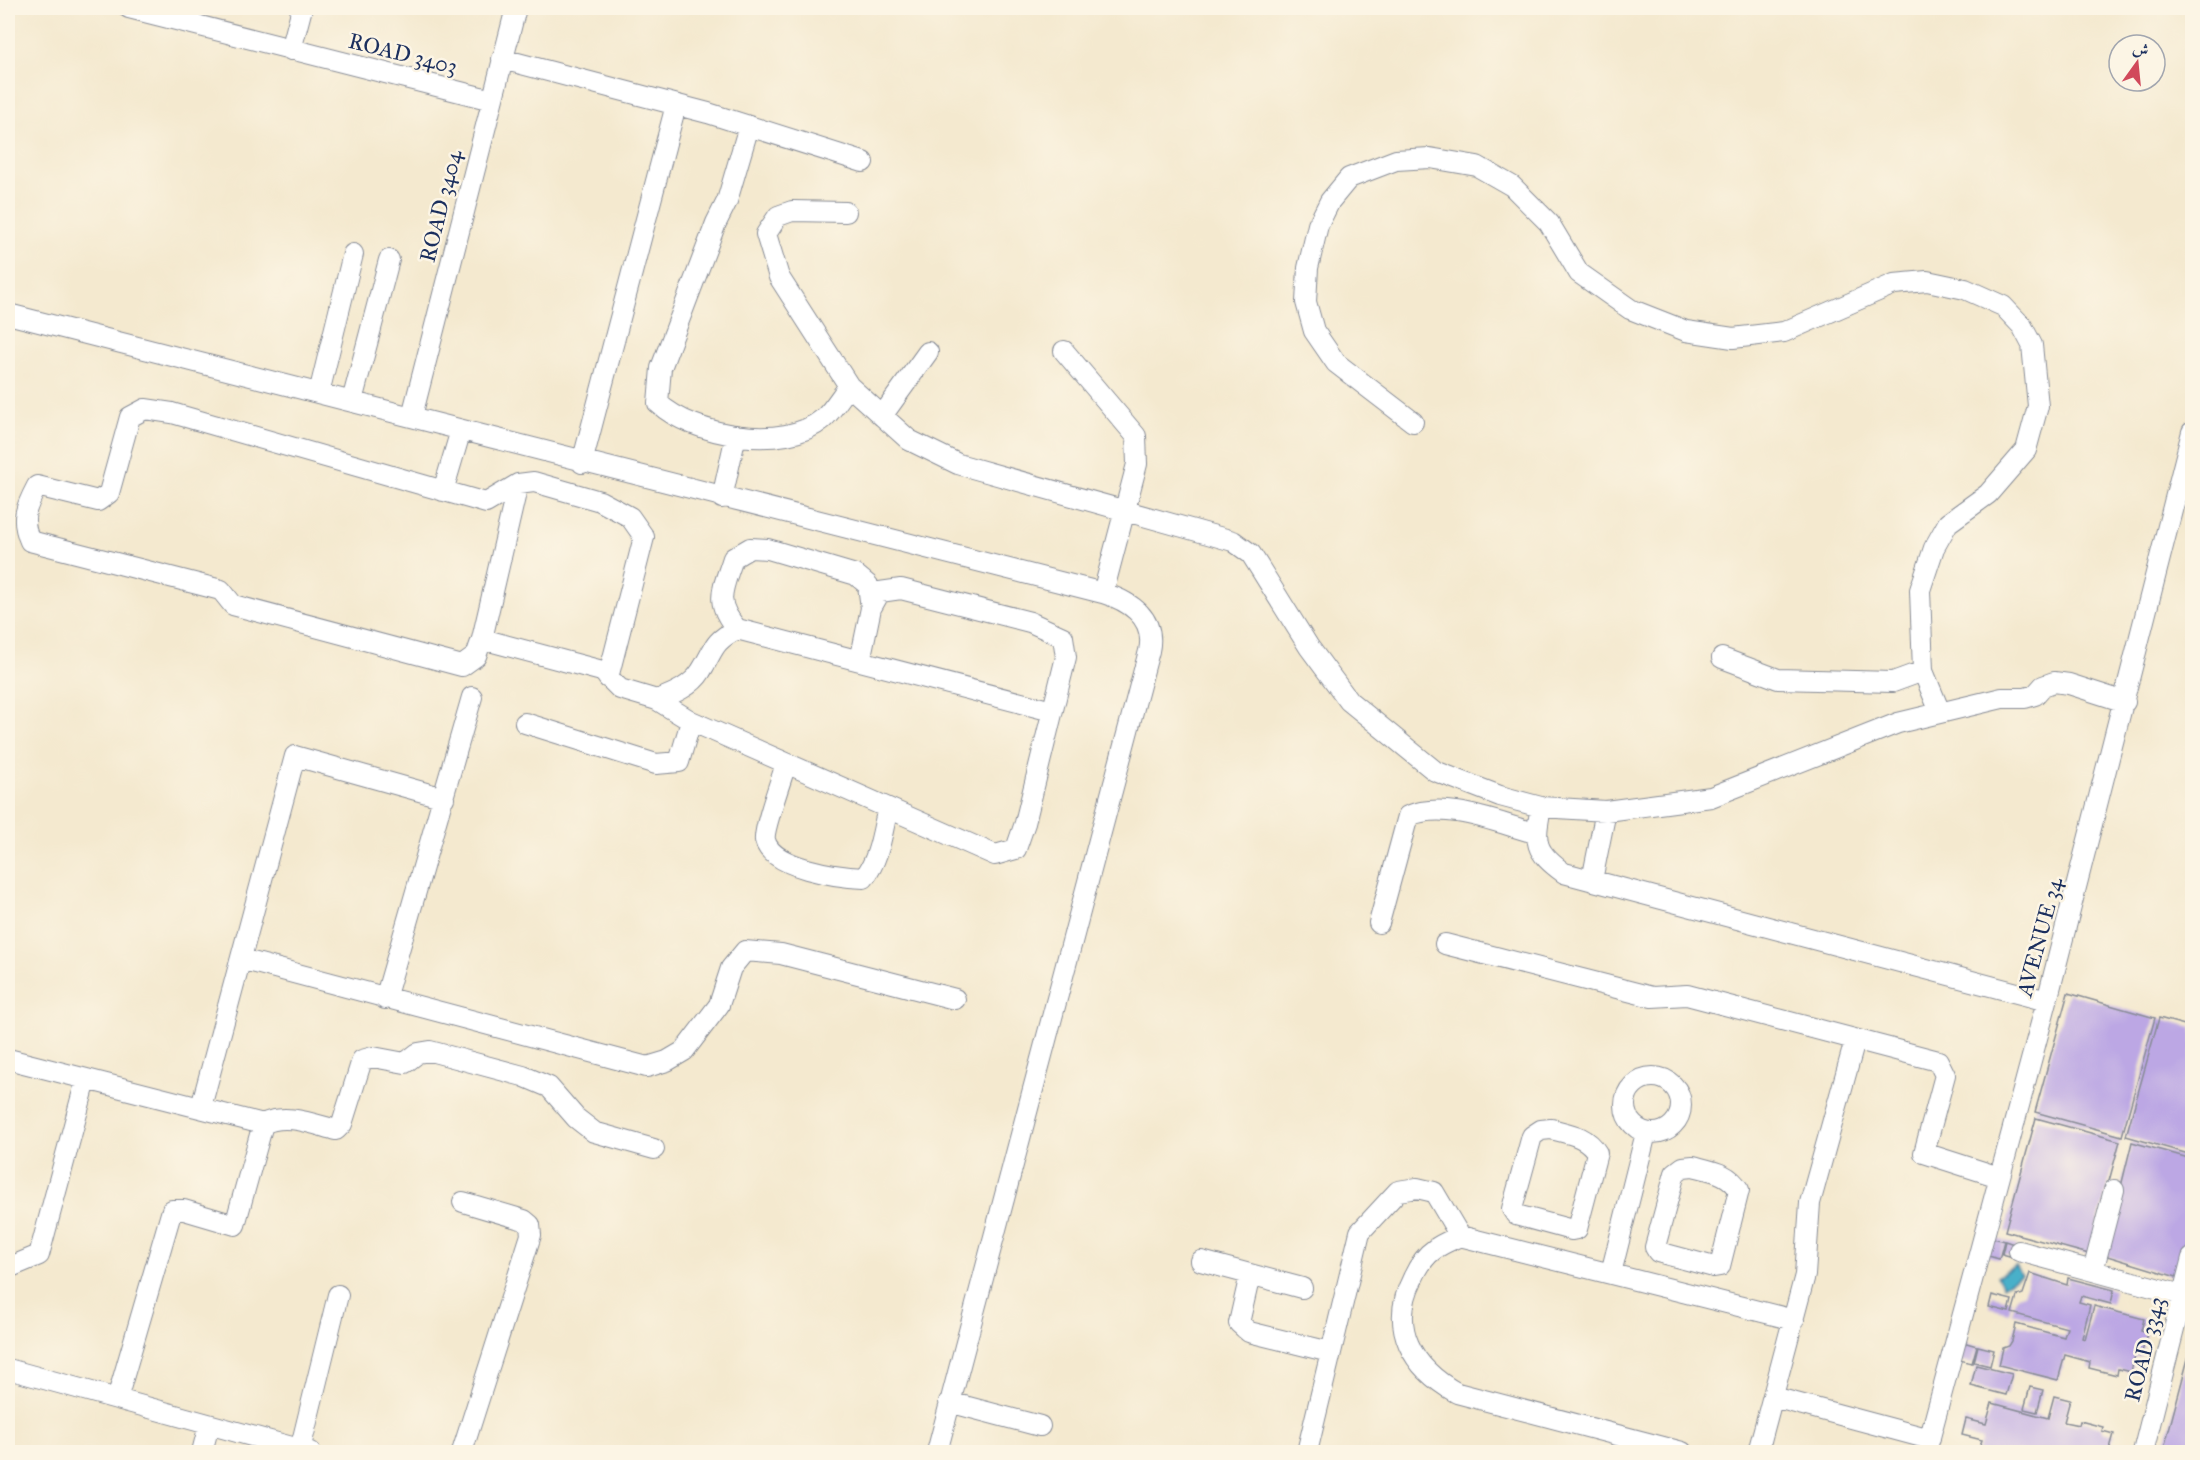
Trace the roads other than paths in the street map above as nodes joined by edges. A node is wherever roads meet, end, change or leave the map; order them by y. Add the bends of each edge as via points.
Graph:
1 (129, 8) edge
2 (302, 8) edge
3 (516, 8) edge
4 (291, 50) junction
5 (502, 59) junction
6 (492, 100) junction
7 (676, 105) junction
8 (749, 126) junction
9 (863, 162) dead end
10 (846, 212) dead end
11 (353, 254) dead end
12 (389, 260) dead end
13 (8, 314) edge
14 (1064, 351) dead end
15 (928, 352) dead end
16 (849, 386) junction
17 (319, 393) junction
18 (352, 401) junction
19 (412, 416) junction
20 (882, 416) junction
21 (1413, 422) dead end
22 (461, 430) junction
23 (2193, 432) edge
24 (736, 435) junction
25 (582, 463) junction
26 (518, 484) junction
27 (443, 491) junction
28 (722, 498) junction
29 (1124, 512) junction
30 (1103, 593) junction
31 (872, 608) junction
32 (737, 628) junction
33 (482, 639) junction
34 (1722, 658) dead end
35 (860, 661) junction
36 (1923, 671) junction
37 (608, 678) junction
38 (472, 697) dead end
39 (657, 700) junction
40 (2125, 702) junction
41 (1052, 711) junction
42 (1940, 712) junction
43 (691, 721) junction
44 (525, 723) dead end
45 (786, 764) junction
46 (444, 798) junction
47 (1541, 807) junction
48 (888, 808) junction
49 (1605, 811) junction
50 (1535, 832) junction
51 (1592, 880) junction
52 (1379, 922) dead end
53 (1445, 944) dead end
54 (241, 959) junction
55 (385, 999) junction
56 (955, 999) dead end
57 (2047, 1001) junction
58 (1855, 1041) junction
59 (8, 1059) edge
60 (86, 1080) junction
61 (201, 1107) junction
62 (263, 1124) junction
63 (1646, 1133) dead end
64 (654, 1149) dead end
65 (1999, 1176) junction
66 (2114, 1190) dead end
67 (463, 1202) dead end
68 (1548, 1223) junction
69 (1460, 1236) junction
70 (2019, 1251) dead end
71 (1539, 1254) junction
72 (2193, 1258) edge
73 (1201, 1261) dead end
74 (1690, 1261) junction
75 (8, 1268) edge
76 (2093, 1271) junction
77 (1611, 1273) junction
78 (1250, 1275) junction
79 (1302, 1288) dead end
80 (1681, 1291) junction
81 (338, 1295) dead end
82 (2182, 1295) junction
83 (1794, 1320) junction
84 (1330, 1352) junction
85 (8, 1369) edge
86 (1773, 1397) junction
87 (117, 1399) junction
88 (949, 1402) junction
89 (209, 1425) junction
90 (1040, 1426) dead end
91 (1928, 1446) edge
92 (305, 1451) edge
93 (202, 1452) edge
94 (462, 1452) edge
95 (937, 1452) edge
96 (1307, 1452) edge
97 (1682, 1452) edge
98 (1758, 1452) edge
99 (2143, 1452) edge

1 - 4 street, ROAD 3403
2 - 4 street
3 - 5 street, ROAD 3404
4 - 6 street, ROAD 3403
5 - 6 street, ROAD 3404
5 - 7 street
6 - 19 street, ROAD 3404
7 - 8 street
7 - 25 street
8 - 9 street
8 - 24 street via 727,201 675,326 658,388 658,403 668,412 710,430
10 - 16 street via 792,211 778,216 766,234 779,277
11 - 17 street
12 - 18 street
13 - 17 street
14 - 29 street via 1136,436 1137,464
15 - 20 street
16 - 20 street
16 - 24 street via 823,419 807,429 786,436
17 - 18 street
18 - 19 street
19 - 22 street
20 - 29 street via 909,440 958,464
21 - 36 street via 1336,363 1314,331 1306,302 1318,225 1330,201 1349,178 1396,160 1430,158 1477,166 1512,186 1549,223 1579,273 1630,309 1686,331 1733,338 1784,332 1894,284 1927,281 1965,290 2003,306 2022,326 2032,345 2038,406 2026,450 1988,494 1948,523 1934,548 1920,590
22 - 25 street
22 - 27 street
23 - 40 street, AVENUE 34
24 - 28 street
25 - 28 street
26 - 27 street via 486,503
26 - 33 street
26 - 37 street via 534,482 600,501 630,517 644,537
27 - 33 street via 172,413 144,409 130,417 109,493 98,501 37,486 28,502 23,526 30,541 221,590 233,604 462,666 476,656
28 - 30 street
29 - 30 street
29 - 47 street via 1233,541 1251,554 1309,647 1349,701 1435,771
30 - 88 street via 1118,597 1142,614 1151,642
31 - 32 street via 868,585 856,575 768,549 750,548 733,558 723,592 723,612
31 - 35 street
31 - 41 street via 880,592 901,589 1030,622 1064,637 1066,657
32 - 35 street
32 - 39 street via 719,638 700,673 679,691
33 - 37 street via 602,671
34 - 36 street via 1778,679 1893,682
35 - 41 street
36 - 42 street
37 - 39 street via 620,689
38 - 46 street
39 - 43 street
40 - 42 street via 2054,682 2025,698 2002,698
40 - 57 street, AVENUE 34
41 - 48 street via 1016,849 995,855
42 - 49 street via 1898,723 1712,797
43 - 44 street via 679,762 656,764
43 - 45 street
45 - 48 street
45 - 48 street via 764,838 769,850 781,860 843,878 864,878 878,852
46 - 54 street via 295,756
46 - 55 street
47 - 49 street
47 - 50 street
49 - 51 street
50 - 51 street via 1545,859 1564,873
50 - 52 street via 1453,812 1423,810 1408,816
51 - 57 street
53 - 58 street via 1652,998 1687,995
54 - 55 street
54 - 61 street
55 - 56 street via 647,1067 684,1050 719,1005 731,968 745,951 781,954
57 - 65 street, AVENUE 34
58 - 65 street via 1938,1061 1945,1075 1924,1153
58 - 83 street via 1810,1203 1806,1275
59 - 60 street
60 - 61 street
60 - 75 street via 39,1255
61 - 62 street
62 - 64 street via 275,1118 336,1130 342,1124 362,1060 373,1057 405,1063 418,1053 430,1051 523,1076 549,1087 594,1132
62 - 87 street via 235,1225 172,1210
63 - 77 street
65 - 91 street, AVENUE 34
66 - 76 street
67 - 94 street via 524,1220 530,1225 531,1235
68 - 68 street via 1516,1215 1512,1209 1533,1136 1551,1129 1582,1137 1597,1153 1577,1229
68 - 71 street
69 - 71 street
69 - 84 street via 1434,1192 1417,1188 1398,1191 1360,1232
69 - 97 street via 1434,1249 1404,1294 1401,1318 1407,1344 1438,1383 1457,1393
70 - 76 street
71 - 77 street
72 - 82 street, ROAD 3343
73 - 78 street
74 - 74 street via 1658,1252 1655,1247 1675,1173 1694,1166 1724,1174 1740,1190 1720,1266
74 - 80 street
76 - 82 street
77 - 80 street
78 - 79 street
78 - 84 street via 1239,1323 1249,1332
80 - 83 street
81 - 92 street
82 - 99 street, ROAD 3343
83 - 86 street
84 - 96 street
85 - 87 street
86 - 91 street
86 - 98 street
87 - 89 street
88 - 90 street
88 - 95 street
89 - 92 street
89 - 93 street

